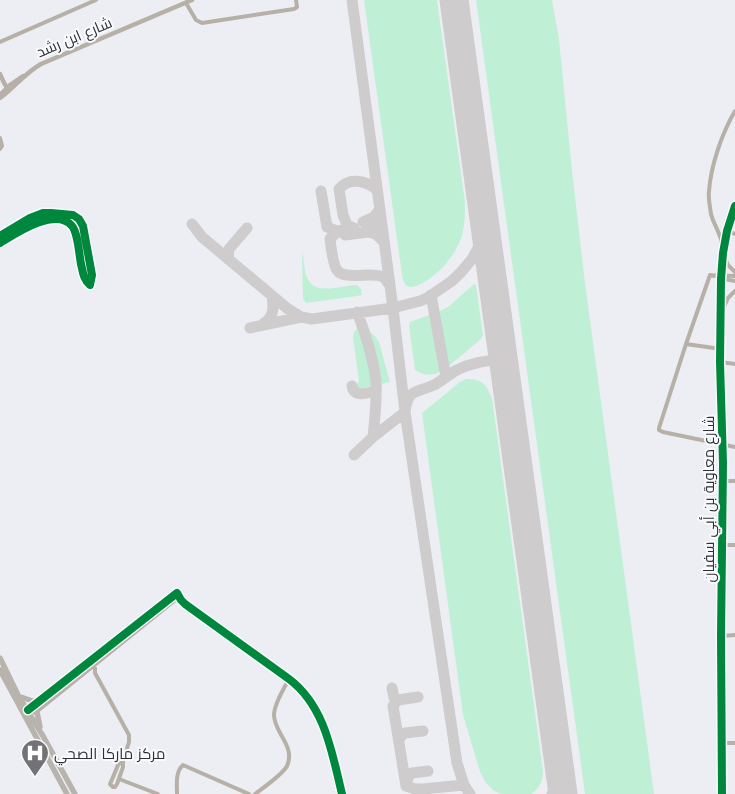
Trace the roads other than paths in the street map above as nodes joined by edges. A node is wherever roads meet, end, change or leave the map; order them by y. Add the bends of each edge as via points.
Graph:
1 (96, 0) edge
2 (192, 0) edge
3 (296, 0) edge
4 (186, 3) junction
5 (0, 42) edge
6 (0, 74) edge
7 (10, 88) junction
8 (0, 96) edge
9 (735, 111) edge
10 (0, 138) edge
11 (0, 149) edge
12 (735, 206) edge
13 (52, 213) junction
14 (35, 216) junction
15 (52, 219) junction
16 (31, 225) junction
17 (16, 227) junction
18 (727, 231) junction
19 (19, 232) junction
20 (735, 234) edge
21 (0, 236) edge
22 (0, 243) edge
23 (723, 253) junction
24 (735, 272) edge
25 (735, 276) edge
26 (722, 277) junction
27 (735, 281) edge
28 (735, 291) edge
29 (721, 313) junction
30 (686, 344) junction
31 (720, 349) junction
32 (720, 362) junction
33 (735, 364) edge
34 (723, 444) junction
35 (735, 447) edge
36 (723, 481) junction
37 (735, 481) edge
38 (723, 545) junction
39 (735, 545) edge
40 (178, 595) junction
41 (735, 635) edge
42 (721, 636) junction
43 (0, 658) edge
44 (89, 662) junction
45 (92, 667) junction
46 (0, 670) edge
47 (289, 679) junction
48 (54, 690) junction
49 (58, 695) junction
50 (20, 696) junction
51 (38, 703) junction
52 (37, 712) junction
53 (27, 715) junction
54 (43, 736) junction
55 (722, 743) junction
56 (735, 743) edge
57 (123, 761) junction
58 (119, 779) junction
59 (67, 794) edge
60 (75, 794) edge
61 (158, 794) edge
62 (177, 794) edge
63 (250, 794) edge
64 (255, 794) edge
65 (342, 794) edge
66 (722, 794) edge

1 - 5 street
2 - 4 street, شارع ابن رشد
3 - 4 street via 294,9 202,23 196,20
4 - 7 street, شارع ابن رشد via 41,64
6 - 7 street
7 - 8 street, شارع ابن رشد
9 - 23 street via 720,144 709,193 712,219 722,241
10 - 11 street
12 - 18 street, شارع معاوية بن أبي سفيان
13 - 14 street
13 - 15 street
13 - 15 street via 73,215 81,222 92,275 90,285 84,277 73,228 67,222
14 - 16 street via 38,218
14 - 17 street
15 - 16 street
16 - 19 street
17 - 19 street
17 - 21 street
18 - 20 street
18 - 23 street, شارع معاوية بن أبي سفيان
19 - 22 street
23 - 24 street
23 - 26 street, شارع معاوية بن أبي سفيان
25 - 26 street
26 - 27 street
26 - 29 street, شارع معاوية بن أبي سفيان
26 - 30 street via 710,275
28 - 29 street
29 - 31 street, شارع معاوية بن أبي سفيان
30 - 31 street
30 - 34 street via 659,430
31 - 32 street, شارع معاوية بن أبي سفيان
32 - 33 street
32 - 34 street, شارع معاوية بن أبي سفيان
34 - 35 street
34 - 36 street, شارع معاوية بن أبي سفيان
36 - 37 street
36 - 38 street, شارع معاوية بن أبي سفيان
38 - 39 street
38 - 42 street, شارع معاوية بن أبي سفيان
40 - 44 street
40 - 45 street
40 - 47 street via 185,604
41 - 42 street
42 - 55 street, شارع معاوية بن أبي سفيان
43 - 50 main road
44 - 45 street
44 - 48 street
45 - 49 street
45 - 57 street via 128,732 129,742
46 - 53 main road
47 - 64 street via 274,714 288,749 288,763
47 - 65 street via 300,688 324,727
48 - 49 street
48 - 51 street
49 - 52 street
50 - 51 main road
50 - 53 main road
51 - 53 street
52 - 53 street
52 - 54 main road
53 - 54 main road
53 - 59 main road
54 - 60 main road
55 - 56 street
55 - 66 street, شارع معاوية بن أبي سفيان
57 - 58 street
57 - 58 street via 118,765 111,786 115,787
58 - 61 street
62 - 63 street via 178,775 183,765

